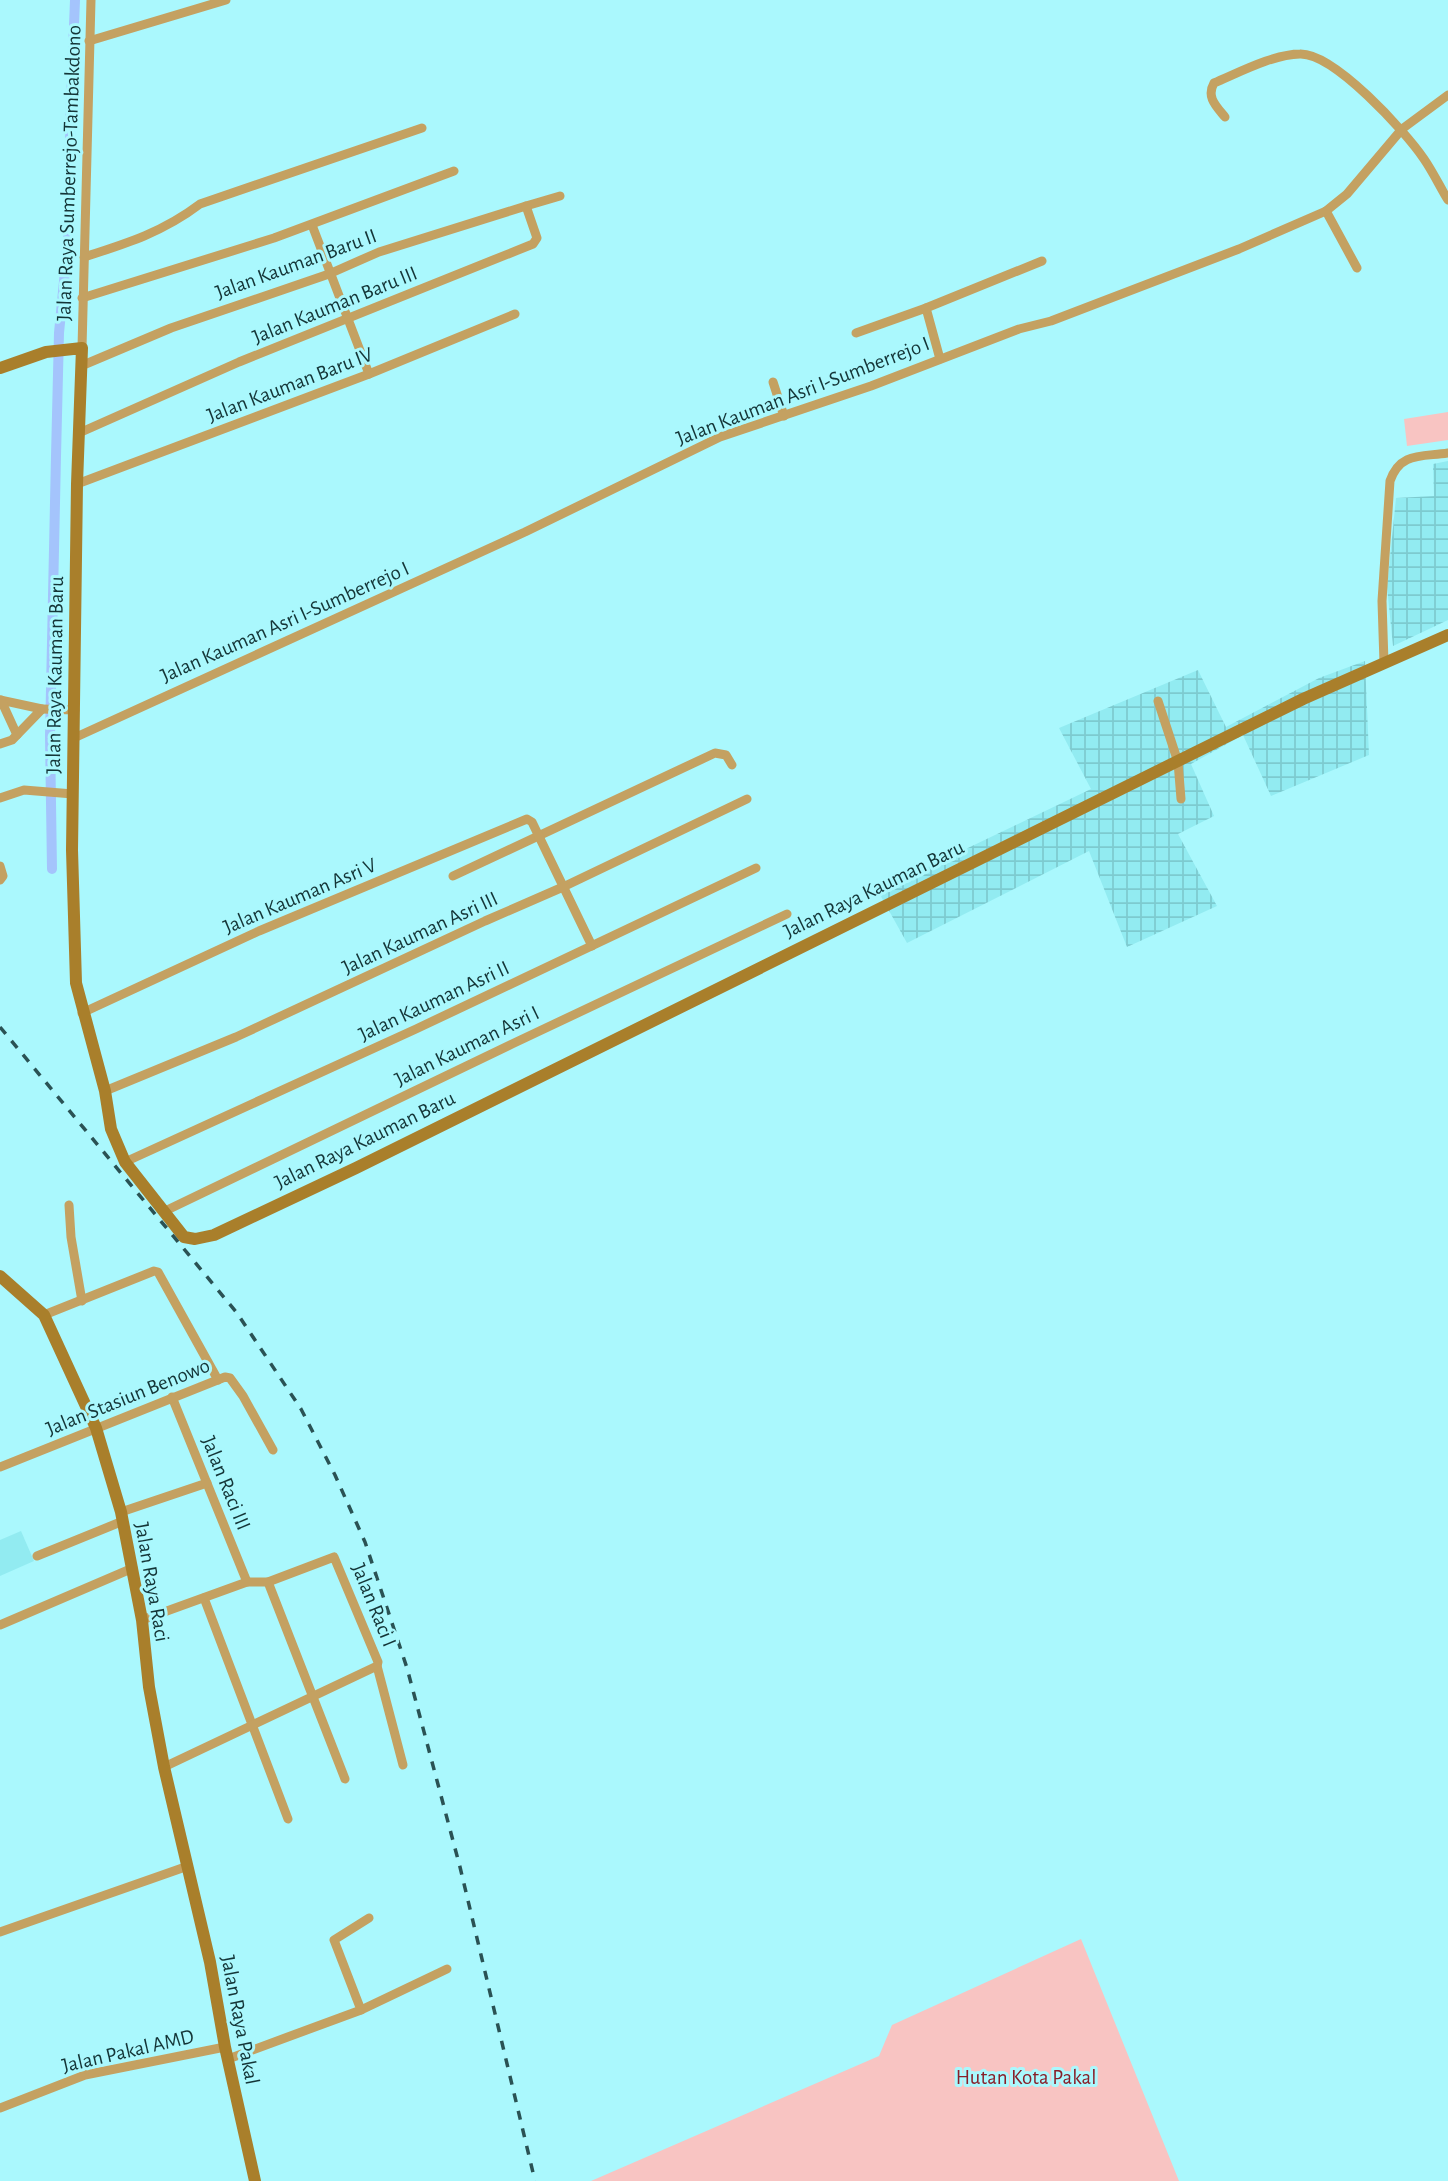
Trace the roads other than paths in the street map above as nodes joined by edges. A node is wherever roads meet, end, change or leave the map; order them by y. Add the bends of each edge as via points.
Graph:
1 (91, 0) edge
2 (226, 0) edge
3 (89, 41) junction
4 (1448, 95) edge
5 (1224, 117) dead end
6 (422, 128) dead end
7 (1402, 129) junction
8 (454, 171) dead end
9 (560, 196) dead end
10 (1448, 200) edge
11 (526, 206) junction
12 (1326, 211) junction
13 (312, 225) junction
14 (85, 257) junction
15 (1042, 261) dead end
16 (1357, 268) dead end
17 (329, 274) junction
18 (82, 298) junction
19 (926, 308) junction
20 (514, 314) dead end
21 (347, 320) junction
22 (856, 334) dead end
23 (77, 348) junction
24 (940, 359) junction
25 (82, 366) junction
26 (0, 368) edge
27 (369, 374) junction
28 (773, 382) dead end
29 (784, 416) junction
30 (79, 433) junction
31 (1448, 453) edge
32 (77, 484) junction
33 (1448, 635) edge
34 (1384, 663) junction
35 (0, 700) edge
36 (1158, 701) dead end
37 (41, 709) junction
38 (75, 710) junction
39 (17, 735) junction
40 (74, 738) junction
41 (0, 744) edge
42 (1178, 762) junction
43 (732, 765) dead end
44 (68, 793) junction
45 (0, 798) edge
46 (747, 799) dead end
47 (1181, 799) dead end
48 (539, 836) junction
49 (0, 866) edge
50 (755, 868) dead end
51 (453, 876) dead end
52 (0, 880) edge
53 (563, 887) junction
54 (787, 914) dead end
55 (592, 946) junction
56 (82, 1013) junction
57 (105, 1091) junction
58 (125, 1162) junction
59 (69, 1205) dead end
60 (163, 1212) junction
61 (0, 1276) edge
62 (82, 1301) junction
63 (44, 1315) junction
64 (218, 1380) junction
65 (172, 1397) junction
66 (96, 1428) junction
67 (273, 1450) dead end
68 (0, 1467) edge
69 (207, 1483) junction
70 (122, 1516) junction
71 (37, 1556) dead end
72 (133, 1568) junction
73 (247, 1582) junction
74 (268, 1582) junction
75 (204, 1598) junction
76 (142, 1620) junction
77 (0, 1625) edge
78 (377, 1666) junction
79 (313, 1697) junction
80 (252, 1726) junction
81 (403, 1765) dead end
82 (164, 1767) junction
83 (345, 1779) dead end
84 (288, 1819) dead end
85 (188, 1866) junction
86 (369, 1918) dead end
87 (0, 1932) edge
88 (447, 1969) dead end
89 (361, 2010) junction
90 (226, 2053) junction
91 (0, 2108) edge
92 (255, 2181) edge

1 - 3 street, Jalan Raya Sumberrejo-Tambakdono
2 - 3 street
3 - 14 street, Jalan Raya Sumberrejo-Tambakdono
4 - 7 street, Jalan Kauman Asri I-Sumberrejo I
5 - 7 street via 1211,98 1214,83 1286,55 1303,54 1342,73
6 - 14 street via 200,204 147,236
7 - 10 street
7 - 12 street, Jalan Kauman Asri I-Sumberrejo I via 1347,194
8 - 13 street
9 - 11 street
11 - 17 street, Jalan Kauman Baru II via 379,252
11 - 21 street, Jalan Kauman Baru III via 535,243
12 - 16 street
12 - 24 street, Jalan Kauman Asri I-Sumberrejo I via 1227,254
13 - 17 street
13 - 18 street
14 - 18 street, Jalan Raya Sumberrejo-Tambakdono
15 - 19 street
17 - 21 street
17 - 25 street, Jalan Kauman Baru II via 201,317
18 - 23 street, Jalan Raya Sumberrejo-Tambakdono
19 - 22 street
19 - 24 street
20 - 27 street, Jalan Kauman Baru IV
21 - 27 street
21 - 30 street, Jalan Kauman Baru III
23 - 25 street, Jalan Raya Kauman Baru
23 - 26 street via 46,352
24 - 29 street, Jalan Kauman Asri I-Sumberrejo I
25 - 30 street, Jalan Raya Kauman Baru
27 - 32 street, Jalan Kauman Baru IV
28 - 29 street
29 - 40 street, Jalan Kauman Asri I-Sumberrejo I via 720,437 525,532
30 - 32 street, Jalan Raya Kauman Baru
31 - 34 street via 1405,459 1390,481 1382,601
32 - 38 street, Jalan Raya Kauman Baru
33 - 34 street, Jalan Raya Kauman Baru
34 - 42 street, Jalan Raya Kauman Baru
35 - 37 street
35 - 39 street
36 - 42 street
37 - 38 street
37 - 39 street
38 - 40 street, Jalan Raya Kauman Baru
39 - 41 street
40 - 44 street, Jalan Raya Kauman Baru
42 - 47 street
42 - 60 street, Jalan Raya Kauman Baru via 214,1235 195,1240 184,1237
43 - 48 street via 726,755 715,753
44 - 45 street via 24,790
44 - 56 street, Jalan Raya Kauman Baru via 76,983
46 - 53 street, Jalan Kauman Asri III
48 - 51 street
48 - 53 street
48 - 56 street, Jalan Kauman Asri V via 527,819 259,931
49 - 52 street
50 - 55 street, Jalan Kauman Asri II
53 - 55 street
53 - 57 street, Jalan Kauman Asri III via 236,1037
54 - 60 street, Jalan Kauman Asri I
55 - 58 street, Jalan Kauman Asri II
56 - 57 street, Jalan Raya Kauman Baru
57 - 58 street, Jalan Raya Kauman Baru via 111,1129
58 - 60 street, Jalan Raya Kauman Baru
59 - 62 street
61 - 63 street
62 - 63 street
62 - 64 street via 151,1270 158,1272
63 - 66 street, Jalan Raya Raci
64 - 65 street, Jalan Stasiun Benowo
64 - 67 street, Jalan Stasiun Benowo via 230,1378
65 - 66 street, Jalan Stasiun Benowo
65 - 69 street, Jalan Raci III
66 - 68 street, Jalan Stasiun Benowo
66 - 70 street, Jalan Raya Raci
69 - 70 street
69 - 73 street, Jalan Raci III
70 - 71 street
70 - 72 street, Jalan Raya Raci
72 - 76 street, Jalan Raya Raci
72 - 77 street
73 - 74 street, Jalan Raci I
73 - 75 street, Jalan Raci I
74 - 78 street, Jalan Raci I via 335,1558
74 - 79 street
75 - 76 street, Jalan Raci I
75 - 80 street
76 - 82 street, Jalan Raya Raci
78 - 79 street, Jalan Raci I
78 - 81 street
79 - 80 street, Jalan Raci I
79 - 83 street
80 - 82 street, Jalan Raci I
80 - 84 street
82 - 85 street, Jalan Raya Raci
85 - 87 street
85 - 90 street, Jalan Raya Pakal
86 - 89 street via 334,1940
88 - 89 street, Jalan Pakal AMD
89 - 90 street, Jalan Pakal AMD
90 - 91 street, Jalan Pakal AMD via 85,2075
90 - 92 street, Jalan Raya Pakal

